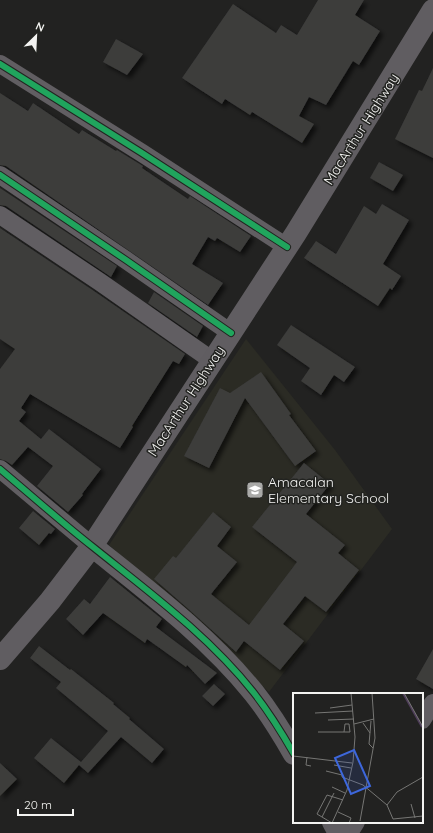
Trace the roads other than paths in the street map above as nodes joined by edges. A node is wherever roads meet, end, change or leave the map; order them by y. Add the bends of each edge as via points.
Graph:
1 (433, 10) edge
2 (0, 64) edge
3 (0, 175) edge
4 (0, 215) edge
5 (287, 247) junction
6 (231, 333) junction
7 (213, 361) junction
8 (0, 469) edge
9 (92, 546) junction
10 (0, 659) edge
11 (433, 703) edge
12 (423, 718) edge
13 (293, 752) edge
14 (334, 823) edge
15 (355, 823) edge
16 (339, 833) edge
17 (349, 833) edge

1 - 5 highway, MacArthur Highway
2 - 5 street
3 - 6 street
4 - 7 street
5 - 6 highway, MacArthur Highway
6 - 7 highway, MacArthur Highway
7 - 9 highway, MacArthur Highway
8 - 9 street
9 - 10 highway, MacArthur Highway via 50,601
9 - 13 street via 194,631 231,668 254,693
11 - 12 street
14 - 16 street
15 - 17 street

